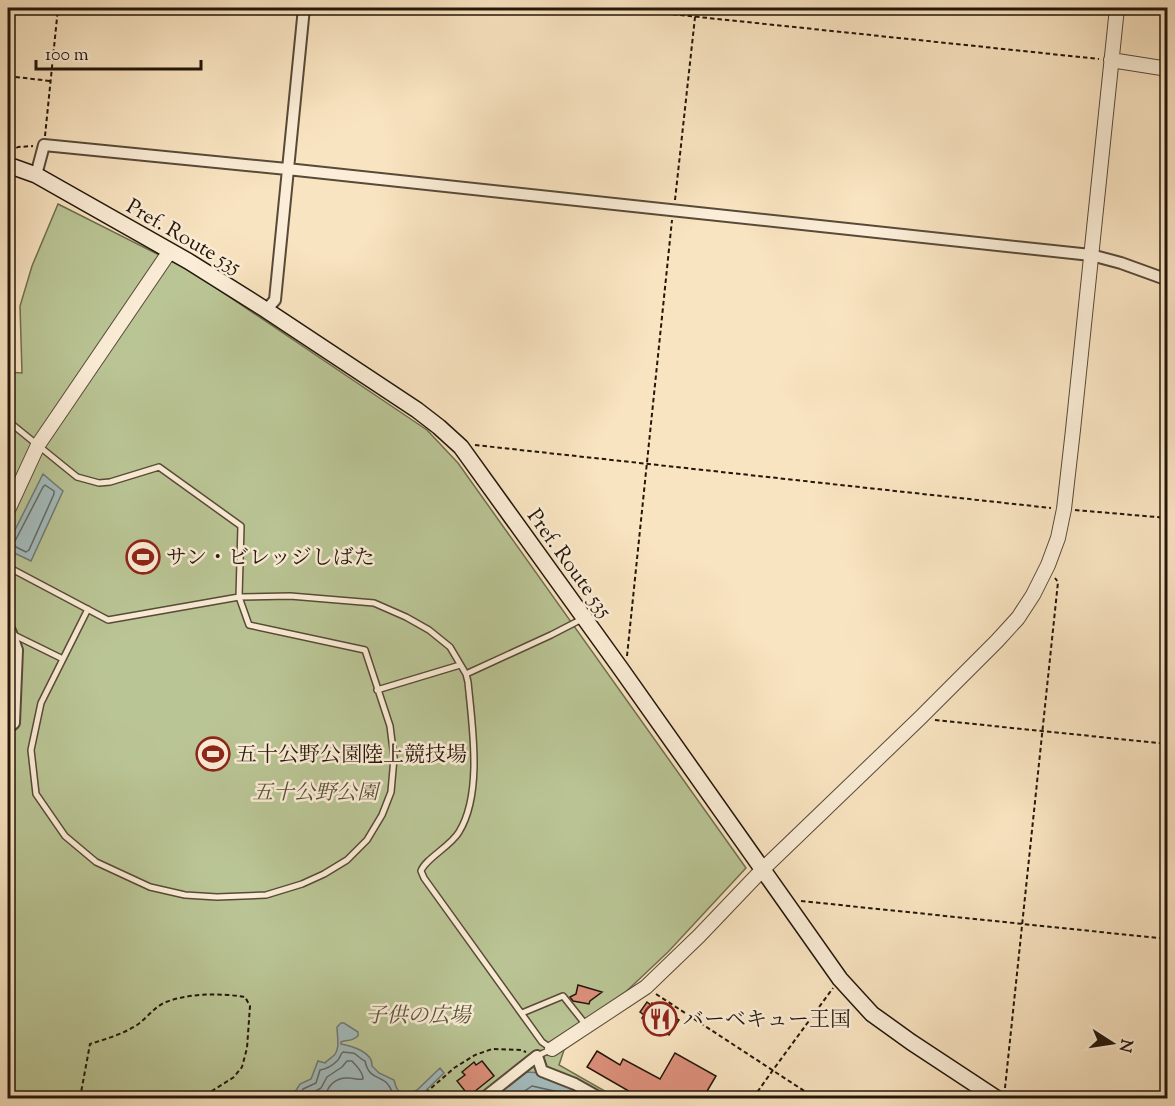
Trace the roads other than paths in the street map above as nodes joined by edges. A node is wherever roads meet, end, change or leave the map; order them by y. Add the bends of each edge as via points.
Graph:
1 (304, 8) edge
2 (1117, 8) edge
3 (1111, 60) junction
4 (1167, 69) edge
5 (8, 165) edge
6 (287, 169) junction
7 (36, 175) junction
8 (170, 251) junction
9 (1091, 255) junction
10 (1167, 280) edge
11 (266, 310) junction
12 (8, 421) edge
13 (38, 445) junction
14 (8, 510) edge
15 (8, 567) edge
16 (239, 597) junction
17 (87, 609) junction
18 (584, 618) junction
19 (9, 631) edge
20 (63, 659) junction
21 (460, 664) junction
22 (466, 674) junction
23 (377, 690) junction
24 (8, 728) edge
25 (763, 868) junction
26 (522, 1013) junction
27 (586, 1027) junction
28 (552, 1049) junction
29 (537, 1056) junction
30 (1001, 1094) edge
31 (484, 1098) edge
32 (600, 1098) edge

1 - 6 street
2 - 3 street
3 - 4 street
3 - 9 street
5 - 7 main road, Pref. Route 535
6 - 7 street via 44,145
6 - 9 street
6 - 11 street via 275,300
7 - 8 main road, Pref. Route 535
8 - 11 main road, Pref. Route 535
8 - 13 street
9 - 10 street
9 - 25 street via 1064,509 1048,565 1033,595 997,641
11 - 18 main road, Pref. Route 535 via 417,410 460,447
12 - 13 lane
13 - 14 street
13 - 16 lane via 77,477 99,483 159,467 241,526
15 - 17 lane
16 - 17 lane via 108,620
16 - 21 lane via 290,596 374,603 429,630 450,647
16 - 23 lane via 249,625 365,650
17 - 20 lane
18 - 22 lane
18 - 25 main road, Pref. Route 535
19 - 20 lane
19 - 24 street via 17,650 14,723
20 - 23 lane via 40,703 31,750 36,794 65,837 96,862 150,887 184,895 266,895 324,874 347,860 367,840 391,792 394,758 390,726
21 - 22 lane
21 - 23 lane
22 - 26 lane via 475,762 471,797 459,832 421,871
25 - 27 street via 646,987
25 - 30 main road, Pref. Route 535 via 840,979 872,1014 911,1042
26 - 27 lane via 563,996
26 - 28 lane via 542,1042
27 - 28 street
28 - 29 lane
29 - 31 street
29 - 32 street via 542,1071

